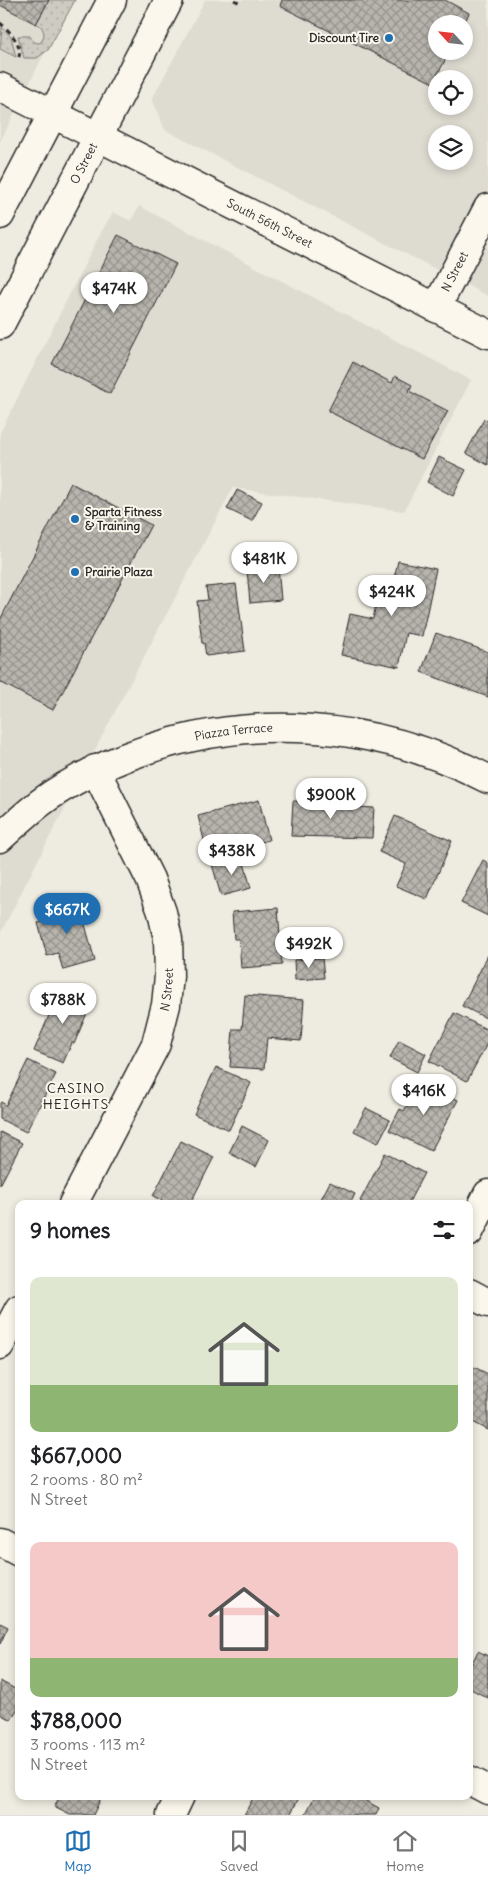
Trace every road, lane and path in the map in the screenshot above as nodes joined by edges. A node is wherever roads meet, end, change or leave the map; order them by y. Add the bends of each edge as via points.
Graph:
1 (112, 0) edge
2 (169, 0) edge
3 (234, 0) edge
4 (242, 4) dead end
5 (0, 23) edge
6 (18, 60) dead end
7 (0, 87) edge
8 (52, 114) junction
9 (97, 137) junction
10 (488, 208) edge
11 (0, 215) edge
12 (436, 308) junction
13 (0, 325) edge
14 (488, 334) edge
15 (95, 770) junction
16 (488, 779) edge
17 (0, 838) edge
18 (488, 1194) edge
19 (75, 1200) edge
20 (473, 1224) edge
21 (473, 1296) edge
22 (488, 1303) edge
23 (15, 1317) edge
24 (0, 1345) edge
25 (0, 1542) edge
26 (15, 1550) edge
27 (473, 1782) edge
28 (488, 1790) edge
29 (178, 1800) edge
30 (171, 1815) edge

1 - 8 main road
2 - 9 main road, O Street
3 - 4 path
5 - 6 path via 14,35 20,56
7 - 8 main road, South 56th Street
8 - 9 main road, South 56th Street
8 - 11 main road
9 - 12 main road, South 56th Street
9 - 13 main road, O Street
10 - 12 main road, N Street
12 - 14 main road, South 56th Street
15 - 16 main road, Piazza Terrace via 171,742 232,730 289,727 342,731 395,742 446,759
15 - 17 main road, Piazza Terrace via 40,803
15 - 19 main road, N Street via 150,879 162,912 168,939 169,976 156,1044
18 - 20 main road
21 - 22 main road
23 - 24 main road
25 - 26 main road
27 - 28 main road
29 - 30 main road

